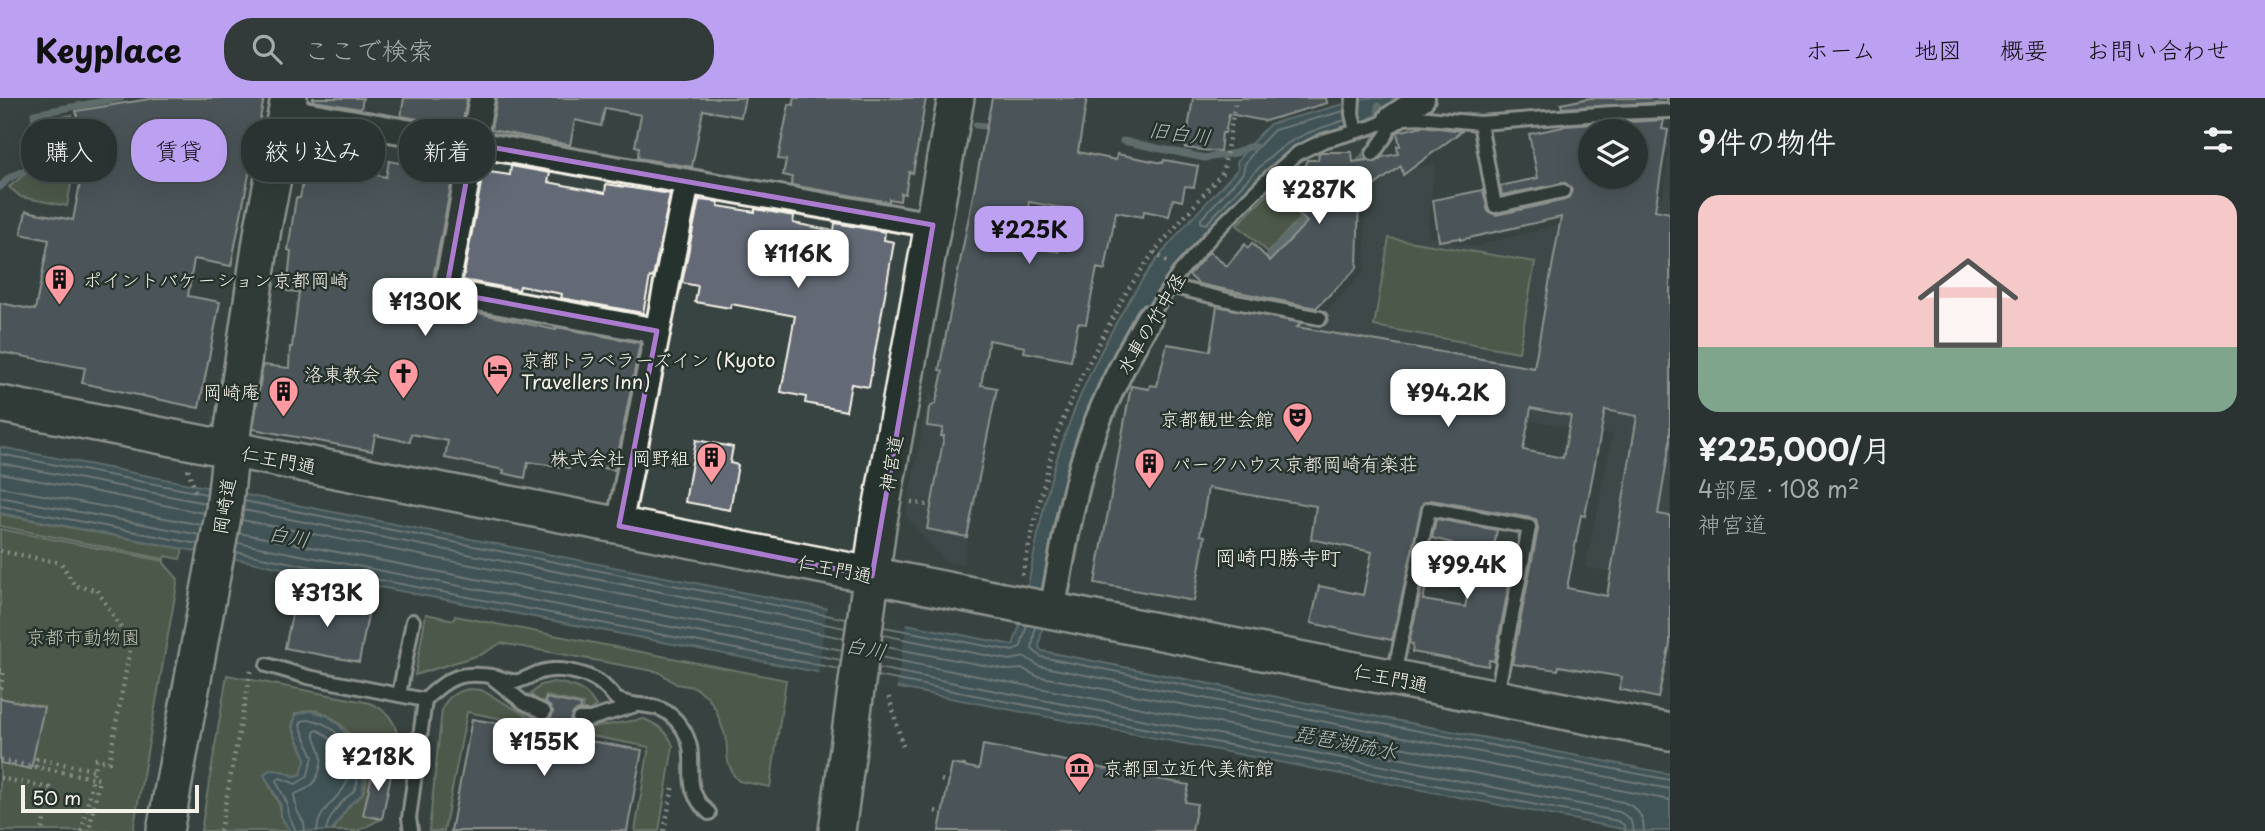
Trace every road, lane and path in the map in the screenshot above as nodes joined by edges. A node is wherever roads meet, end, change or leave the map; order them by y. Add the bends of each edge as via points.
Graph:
1 (482, 98) edge
2 (956, 98) edge
3 (1236, 98) edge
4 (1423, 98) edge
5 (1353, 99) edge
6 (288, 104) edge
7 (1670, 111) edge
8 (478, 119) edge
9 (1391, 119) junction
10 (1480, 122) junction
11 (399, 128) edge
12 (1355, 129) junction
13 (495, 148) edge
14 (1373, 154) dead end
15 (1225, 160) dead end
16 (466, 182) edge
17 (687, 182) junction
18 (1563, 191) dead end
19 (933, 225) junction
20 (1170, 286) junction
21 (1149, 318) joint
22 (1320, 318) dead end
23 (657, 331) junction
24 (0, 404) edge
25 (229, 466) junction
26 (903, 501) dead end
27 (931, 506) dead end
28 (619, 526) junction
29 (0, 551) edge
30 (870, 591) junction
31 (1044, 604) junction
32 (413, 621) dead end
33 (267, 665) dead end
34 (0, 670) edge
35 (491, 676) junction
36 (250, 677) dead end
37 (1393, 678) junction
38 (0, 689) edge
39 (872, 694) junction
40 (399, 695) junction
41 (1496, 698) junction
42 (425, 700) junction
43 (640, 703) junction
44 (544, 712) dead end
45 (579, 719) dead end
46 (1670, 732) edge
47 (904, 750) dead end
48 (0, 760) edge
49 (36, 767) junction
50 (93, 775) junction
51 (0, 778) edge
52 (941, 780) dead end
53 (948, 782) dead end
54 (935, 811) dead end
55 (709, 813) dead end
56 (942, 813) dead end
57 (42, 831) edge
58 (82, 831) edge
59 (89, 831) edge
60 (165, 831) edge
61 (220, 831) edge
62 (411, 831) edge
63 (837, 831) edge

1 - 8 street
2 - 19 street, 神宮道
3 - 15 path
4 - 9 street
5 - 12 lane
6 - 11 street
6 - 25 street, 岡崎道 via 263,228
7 - 10 lane, 水車の竹中径
9 - 10 lane, 水車の竹中径
9 - 12 lane, 水車の竹中径
9 - 14 lane
10 - 18 lane via 1495,206
12 - 20 lane, 水車の竹中径 via 1298,153 1214,232
13 - 17 street
16 - 23 street via 446,292
17 - 19 street
17 - 23 street
19 - 30 street, 神宮道
20 - 21 lane, 水車の竹中径
20 - 22 lane
21 - 31 street, 水車の竹中径 via 1111,390 1087,451
23 - 28 street
24 - 25 street, 仁王門通
25 - 28 street, 仁王門通
25 - 60 street, 岡崎道
26 - 27 path
28 - 30 street, 仁王門通
29 - 50 path via 61,563 75,586 97,590 131,643 109,762 96,759
30 - 31 street, 仁王門通
30 - 39 street, 神宮道
31 - 37 street, 仁王門通
32 - 40 lane
33 - 40 lane
34 - 38 path via 4,670
35 - 42 lane via 461,675
35 - 43 lane via 518,681 545,670 570,671 597,680 617,699
35 - 44 lane via 523,702
36 - 61 path
37 - 41 street, 仁王門通
37 - 41 lane via 1429,509 1529,527
39 - 47 path
39 - 63 street, 神宮道
40 - 42 lane
41 - 46 street, 仁王門通
42 - 62 lane
43 - 45 lane
43 - 55 lane via 665,711 686,733 692,757 691,787
48 - 49 path
49 - 50 path via 37,759
49 - 59 path via 99,779
50 - 58 path
51 - 57 path via 50,788
52 - 53 path
54 - 56 path

